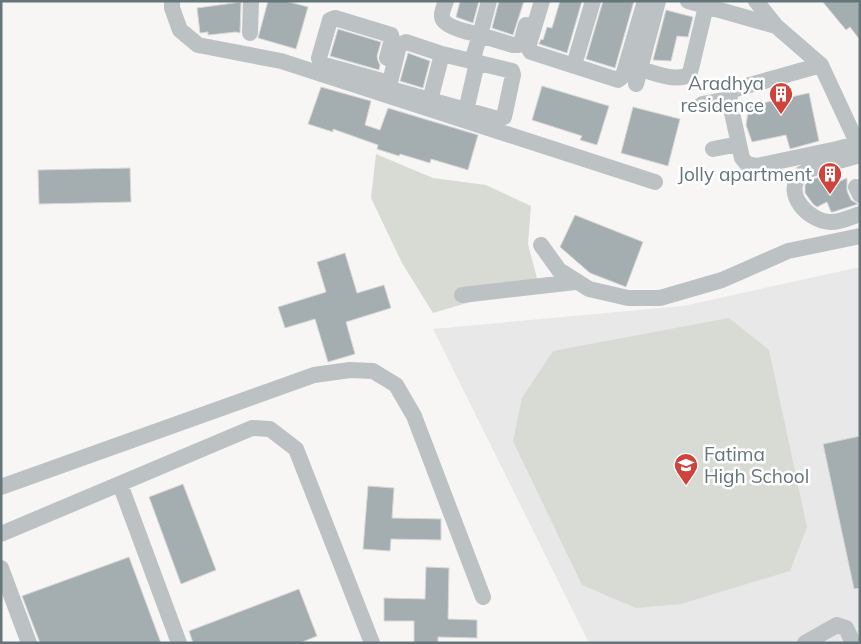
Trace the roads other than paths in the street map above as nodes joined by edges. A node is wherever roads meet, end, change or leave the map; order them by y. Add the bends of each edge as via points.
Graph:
1 (172, 1) edge
2 (251, 1) edge
3 (446, 1) edge
4 (489, 1) edge
5 (532, 1) edge
6 (542, 1) edge
7 (593, 1) edge
8 (645, 1) edge
9 (658, 1) edge
10 (688, 1) edge
11 (756, 1) edge
12 (706, 6) junction
13 (776, 26) junction
14 (250, 33) dead end
15 (480, 35) junction
16 (442, 54) junction
17 (475, 62) junction
18 (574, 65) junction
19 (821, 65) junction
20 (380, 86) junction
21 (729, 99) junction
22 (429, 104) junction
23 (702, 104) dead end
24 (465, 115) junction
25 (739, 144) junction
26 (859, 148) edge
27 (713, 149) dead end
28 (655, 182) dead end
29 (860, 214) edge
30 (860, 236) edge
31 (541, 245) dead end
32 (575, 282) junction
33 (462, 295) dead end
34 (120, 484) junction
35 (1, 487) edge
36 (1, 534) edge
37 (1, 568) edge
38 (483, 597) dead end
39 (29, 643) edge
40 (179, 643) edge
41 (372, 643) edge
42 (805, 643) edge
43 (853, 643) edge

1 - 20 street via 180,30 198,45
2 - 14 street
3 - 15 street via 443,20 448,25
4 - 15 street
5 - 15 street via 518,45
6 - 18 street via 529,49
7 - 18 street
8 - 18 street via 621,79
9 - 12 street via 638,76 686,78 690,73
10 - 12 street
11 - 13 street
12 - 13 street
13 - 19 street
15 - 17 street
16 - 17 street
16 - 22 street
16 - 22 street via 406,42 399,45 391,86
17 - 24 street
17 - 24 street via 512,71 513,75 504,117
19 - 21 street via 732,90
19 - 26 street
20 - 20 street via 391,36 332,18 319,58 321,64
20 - 22 street
21 - 23 street
21 - 25 street
22 - 24 street
24 - 28 street
25 - 26 street via 742,158 747,164 757,166
25 - 27 street
26 - 29 street via 803,173 795,191 803,210 824,221 833,222
30 - 32 street via 788,251 722,280 660,298 628,298 589,289
31 - 32 street via 559,270
32 - 33 street
34 - 36 street
34 - 40 street
34 - 41 street via 252,428 270,429 296,449
35 - 38 street via 314,375 350,370 373,371 396,385 414,416
37 - 39 street
42 - 43 street via 837,625 846,628

